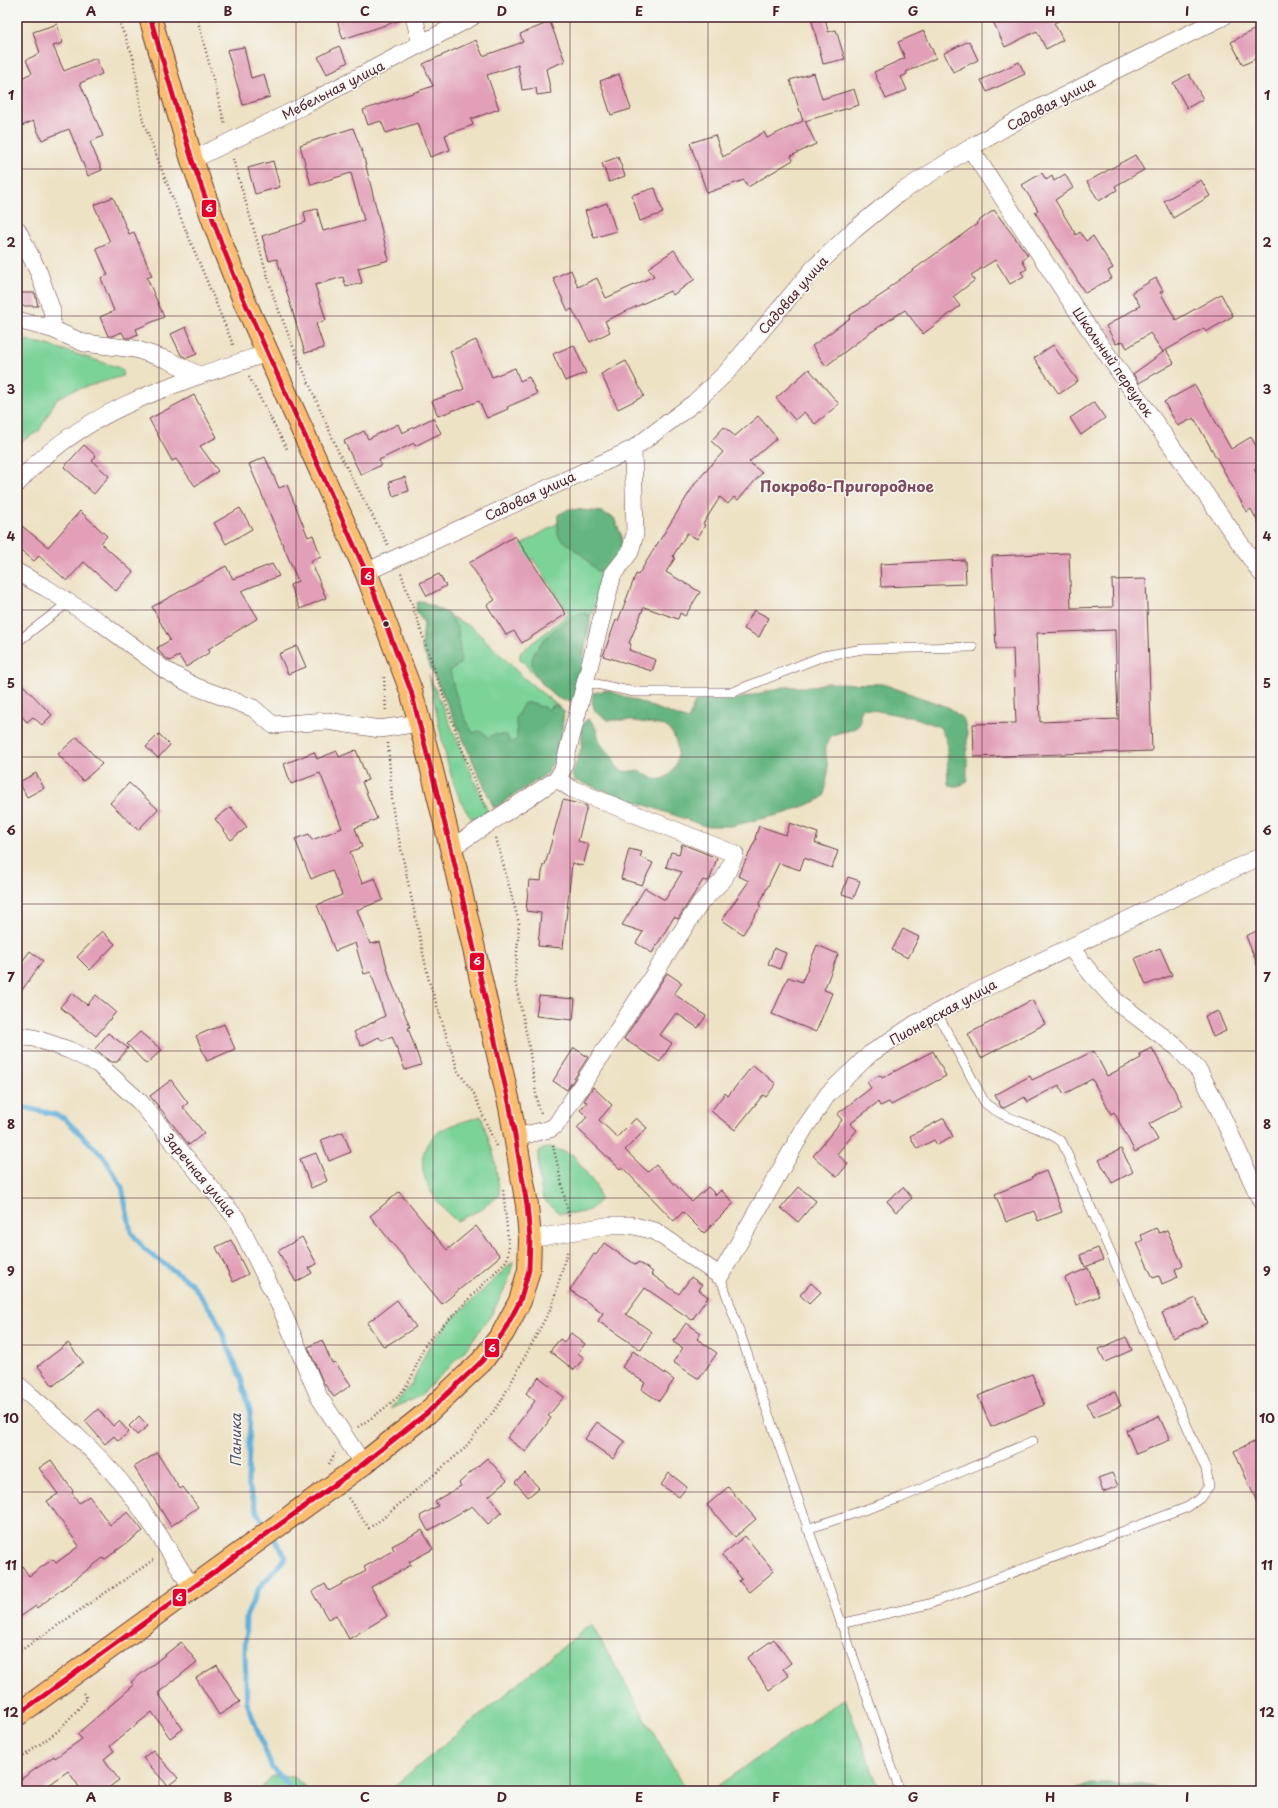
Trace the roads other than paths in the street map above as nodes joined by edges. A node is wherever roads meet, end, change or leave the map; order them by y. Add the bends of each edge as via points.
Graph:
1 (150, 17) edge
2 (414, 17) edge
3 (472, 17) edge
4 (1223, 17) edge
5 (421, 44) junction
6 (970, 148) junction
7 (192, 160) junction
8 (17, 229) edge
9 (17, 320) edge
10 (52, 329) junction
11 (268, 352) junction
12 (199, 376) junction
13 (633, 449) junction
14 (17, 484) edge
15 (17, 572) edge
16 (366, 572) junction
17 (1261, 573) edge
18 (69, 602) junction
19 (17, 642) edge
20 (973, 647) dead end
21 (587, 682) junction
22 (419, 723) junction
23 (557, 779) junction
24 (451, 848) junction
25 (1261, 856) edge
26 (1070, 947) junction
27 (937, 1013) junction
28 (17, 1036) edge
29 (516, 1137) junction
30 (1261, 1201) edge
31 (530, 1239) junction
32 (720, 1276) junction
33 (17, 1384) edge
34 (1033, 1441) dead end
35 (363, 1464) junction
36 (807, 1529) junction
37 (191, 1588) junction
38 (840, 1624) junction
39 (17, 1716) edge
40 (900, 1791) edge

1 - 7 main road
2 - 5 street
3 - 5 street, Мебельная улица
4 - 6 street, Садовая улица via 1037,109
5 - 7 street, Мебельная улица
6 - 13 street, Садовая улица via 898,194 853,231 812,269 726,373 694,403
6 - 17 street, Школьный переулок via 1082,320
7 - 11 main road via 224,252
8 - 10 street via 39,272 52,311
9 - 10 street
10 - 12 street via 84,343 135,348 168,360
11 - 12 street
11 - 16 main road
12 - 14 street via 116,409 73,434 47,453
13 - 16 street, Садовая улица
13 - 21 street via 635,534 630,552 613,574
15 - 18 street
16 - 22 main road via 410,691
18 - 19 lane
18 - 22 street via 165,670 194,686 253,708 273,725 327,721 380,729
20 - 21 lane via 863,649 823,656 733,692 634,692
21 - 23 street via 563,769
22 - 24 main road
23 - 24 street
23 - 29 street via 572,789 735,854 724,879 701,902 556,1124 550,1129
24 - 29 main road
25 - 26 street, Пионерская улица
26 - 27 street, Пионерская улица
26 - 30 street via 1116,1001 1178,1048 1199,1071
27 - 32 street, Пионерская улица via 870,1054 828,1094 804,1129
27 - 38 lane via 985,1103 995,1111 1054,1136 1062,1142 1206,1469 1209,1486 1200,1498 1181,1510 929,1604
28 - 35 street, Заречная улица via 34,1038 69,1050 98,1064 140,1102 236,1218 280,1306 319,1397
29 - 31 main road
31 - 32 street via 612,1225 630,1225 655,1231
31 - 35 main road via 529,1270 520,1301 503,1333 482,1361 427,1414
32 - 36 lane
33 - 37 street via 82,1441 119,1480 162,1537
34 - 36 lane via 900,1498
35 - 37 main road
36 - 38 lane
37 - 39 main road
38 - 40 lane

